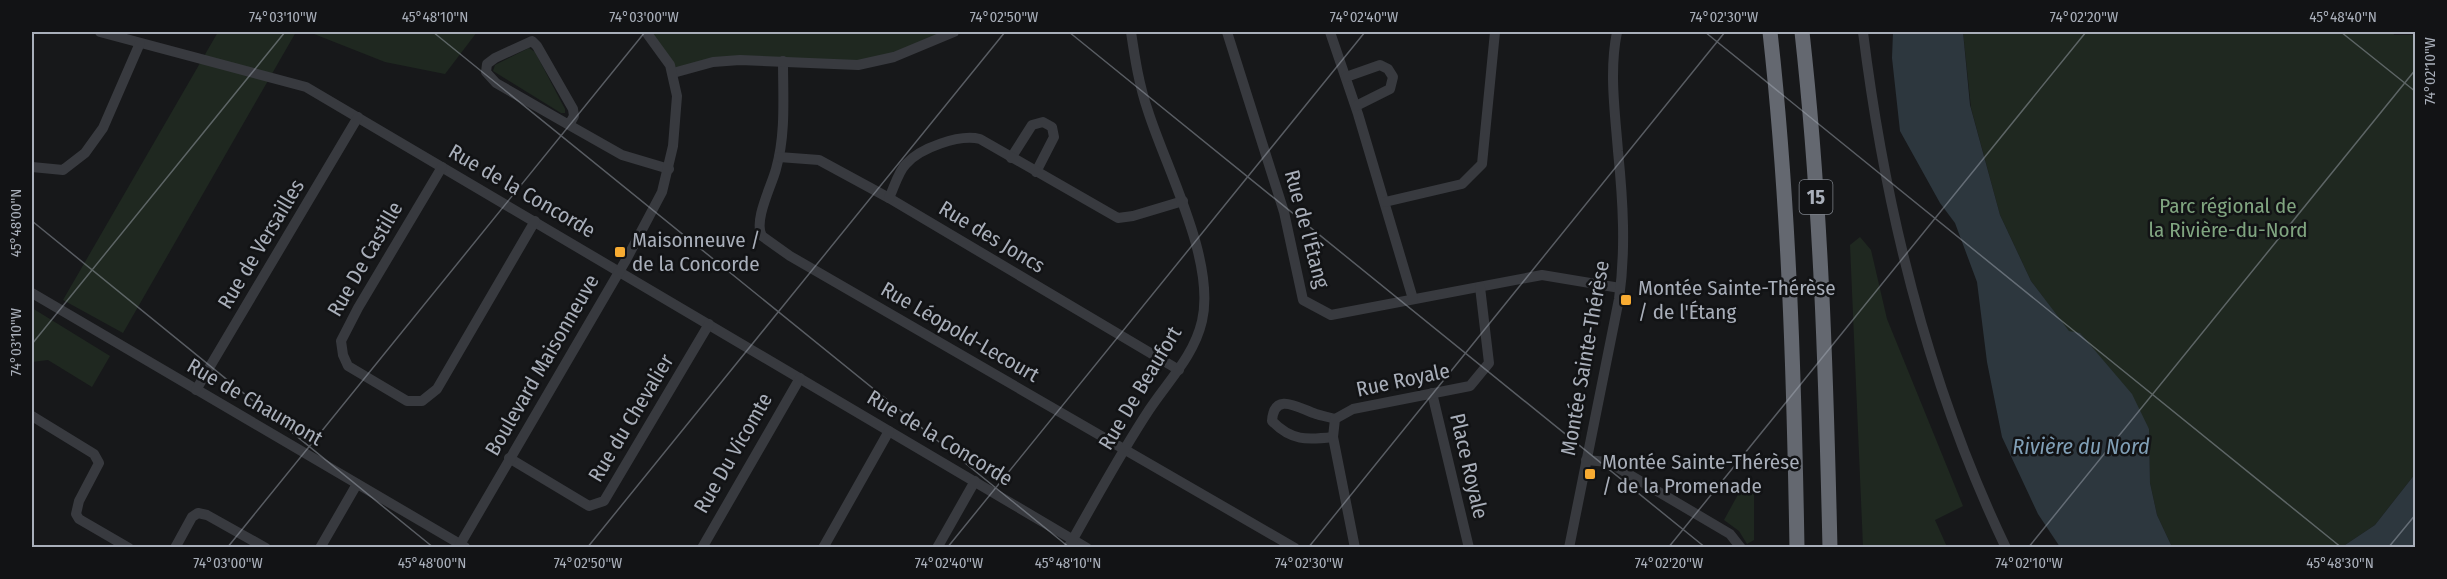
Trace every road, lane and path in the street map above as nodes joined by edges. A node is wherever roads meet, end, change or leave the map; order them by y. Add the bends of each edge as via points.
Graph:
1 (100, 32) edge
2 (646, 32) edge
3 (954, 32) edge
4 (1131, 32) edge
5 (1227, 32) edge
6 (1330, 32) edge
7 (1495, 32) edge
8 (1617, 32) edge
9 (1770, 32) edge
10 (1802, 32) edge
11 (1863, 32) edge
12 (140, 43) junction
13 (783, 61) junction
14 (674, 73) junction
15 (1346, 77) junction
16 (1356, 106) junction
17 (358, 117) junction
18 (569, 125) junction
19 (779, 157) junction
20 (1011, 158) junction
21 (32, 167) edge
22 (442, 167) junction
23 (669, 169) junction
24 (1036, 172) junction
25 (889, 198) junction
26 (1183, 201) junction
27 (1385, 202) junction
28 (535, 221) junction
29 (620, 271) junction
30 (1479, 287) junction
31 (1620, 288) junction
32 (32, 293) edge
33 (1413, 299) junction
34 (710, 324) junction
35 (1179, 370) junction
36 (800, 378) junction
37 (196, 390) junction
38 (1432, 393) junction
39 (32, 416) edge
40 (1335, 418) junction
41 (889, 430) junction
42 (1333, 437) junction
43 (1124, 451) junction
44 (509, 458) junction
45 (1586, 460) junction
46 (975, 481) junction
47 (357, 484) junction
48 (1070, 543) edge
49 (461, 546) edge
50 (129, 548) edge
51 (175, 548) edge
52 (266, 548) edge
53 (320, 548) edge
54 (702, 548) edge
55 (823, 548) edge
56 (937, 548) edge
57 (1087, 548) edge
58 (1295, 548) edge
59 (1355, 548) edge
60 (1469, 548) edge
61 (1569, 548) edge
62 (1741, 548) edge
63 (1797, 548) edge
64 (1830, 548) edge
65 (2006, 548) edge

1 - 12 street, Rue de la Concorde
2 - 14 street
3 - 13 street via 894,57 858,65
4 - 26 street, Rue De Beaufort via 1148,113
5 - 33 street, Rue de l'Étang via 1284,212 1303,300 1331,315
6 - 15 street
7 - 27 street via 1482,164 1462,184
8 - 31 street, Montée Sainte-Thérèse via 1612,74 1623,213
9 - 63 highway, 15 via 1791,299
10 - 64 highway, 15 via 1823,303
11 - 65 street via 1884,173 1916,306 1964,450
12 - 17 street, Rue de la Concorde via 306,87
12 - 21 street via 103,128 85,153 63,170
13 - 14 street via 740,60
13 - 19 street, Rue Léopold-Lecourt
14 - 23 street, Boulevard Maisonneuve via 676,109
15 - 16 street
15 - 16 street via 1380,65 1393,77 1390,89
16 - 27 street
17 - 22 street, Rue de la Concorde
17 - 37 street, Rue de Versailles
18 - 18 street via 573,109 535,43 528,41 489,62 486,72 493,81
18 - 23 street via 622,155
19 - 25 street, Rue des Joncs via 819,160
19 - 43 street, Rue Léopold-Lecourt via 759,220 760,232 767,240
20 - 24 street
20 - 24 street via 1032,125 1048,124 1054,137
20 - 25 street via 980,139 963,137 921,152 904,165
22 - 28 street, Rue de la Concorde
22 - 28 street, Rue De Castille via 341,341 348,366 407,401 422,401 437,389
23 - 29 street, Boulevard Maisonneuve via 657,204
24 - 26 street via 1118,218
25 - 35 street, Rue des Joncs
26 - 35 street, Rue De Beaufort via 1197,252 1204,300 1202,321
27 - 33 street
28 - 29 street, Rue de la Concorde
29 - 34 street, Rue de la Concorde
29 - 44 street, Boulevard Maisonneuve
30 - 31 street, Rue de l'Étang via 1542,275
30 - 33 street, Rue de l'Étang
30 - 38 street, Rue Royale via 1489,363 1470,386
31 - 45 street, Montée Sainte-Thérèse
32 - 37 street, Rue de Chaumont
34 - 36 street, Rue de la Concorde
34 - 44 street, Rue du Chevalier via 604,501 589,506
35 - 43 street, Rue De Beaufort
36 - 41 street, Rue de la Concorde
36 - 54 street, Rue Du Vicomte
37 - 47 street, Rue de Chaumont
38 - 40 street, Rue Royale via 1353,409
38 - 60 street, Place Royale
39 - 50 street via 94,454 99,463 75,514
40 - 42 street, Rue Royale
40 - 42 street via 1287,403 1277,406 1272,421 1281,430 1304,440
41 - 46 street, Rue de la Concorde
41 - 55 street
42 - 59 street, Rue Royale
43 - 48 street, Rue De Beaufort
43 - 58 street, Rue Léopold-Lecourt
44 - 49 street, Boulevard Maisonneuve
45 - 61 street, Montée Sainte-Thérèse
45 - 62 street via 1612,464 1730,534
46 - 48 street, Rue de la Concorde
46 - 56 street
47 - 49 street, Rue de Chaumont
47 - 53 street
48 - 57 street, Rue de la Concorde
51 - 52 street via 198,513

